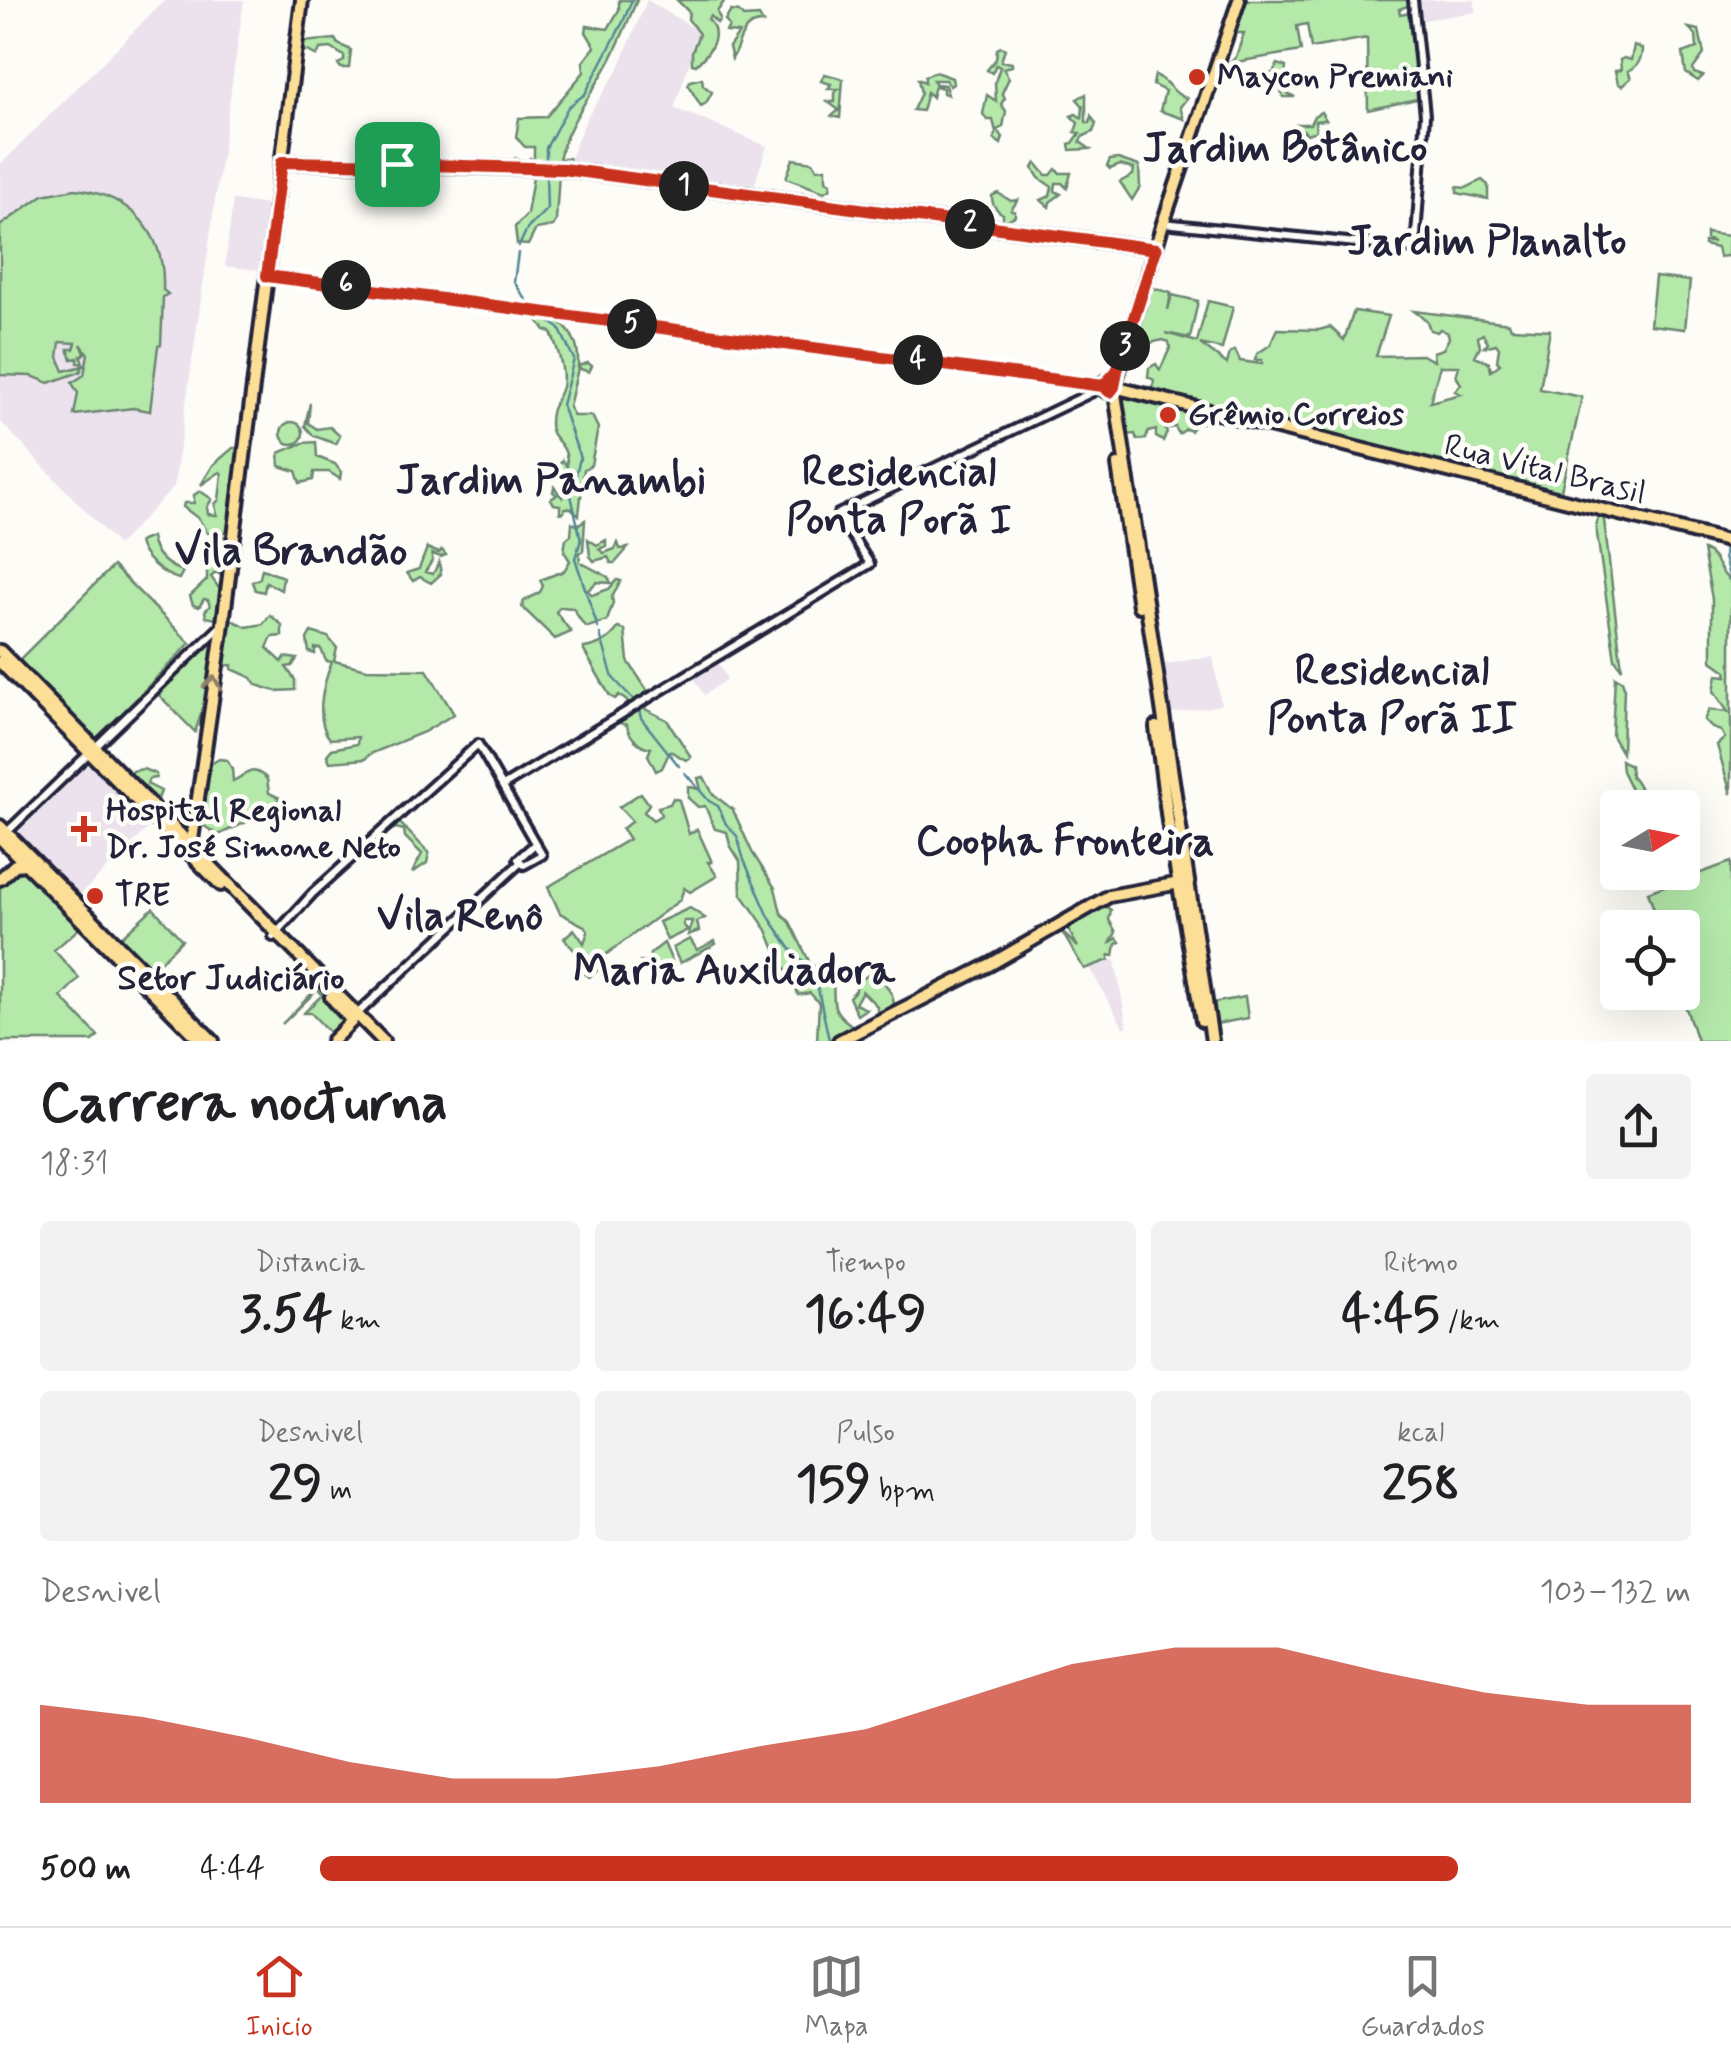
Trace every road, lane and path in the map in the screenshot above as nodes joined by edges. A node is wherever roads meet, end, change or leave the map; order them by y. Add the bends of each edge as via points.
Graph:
1 (302, 0) edge
2 (1239, 0) edge
3 (1413, 0) edge
4 (282, 162) junction
5 (1164, 223) junction
6 (1156, 249) junction
7 (267, 276) junction
8 (1106, 386) junction
9 (1727, 541) edge
10 (223, 618) junction
11 (0, 652) edge
12 (0, 662) edge
13 (94, 751) junction
14 (503, 786) junction
15 (2, 834) edge
16 (534, 844) junction
17 (12, 850) junction
18 (191, 851) junction
19 (521, 862) junction
20 (26, 864) junction
21 (0, 871) edge
22 (0, 880) edge
23 (1182, 882) junction
24 (64, 896) junction
25 (275, 935) junction
26 (130, 963) junction
27 (356, 1017) junction
28 (1209, 1036) edge
29 (201, 1041) edge
30 (213, 1041) edge
31 (332, 1041) edge
32 (382, 1041) edge
33 (839, 1041) edge

1 - 4 main road
2 - 5 main road
3 - 5 street via 1425,115 1415,249
4 - 6 main road via 563,169
4 - 7 main road
5 - 6 main road
6 - 8 main road via 1117,371
7 - 8 street
7 - 10 main road
8 - 9 main road, Rua Vital Brasil
8 - 14 street via 838,514 870,564
8 - 23 main road
10 - 13 street
18 -> 10 main road
11 - 13 main road
12 - 13 main road
13 - 15 street
13 - 18 main road
14 - 16 street
14 - 25 street via 478,744
15 - 17 main road
15 - 24 main road
16 - 19 street
16 - 19 street via 542,855
17 - 20 main road
17 - 21 main road
18 - 25 main road
19 - 27 street
20 - 22 main road
20 - 24 main road
23 - 28 main road
23 - 33 main road via 1095,902
24 - 26 main road
25 - 27 main road
26 - 29 main road
26 - 30 main road
27 - 31 main road
27 - 32 main road

